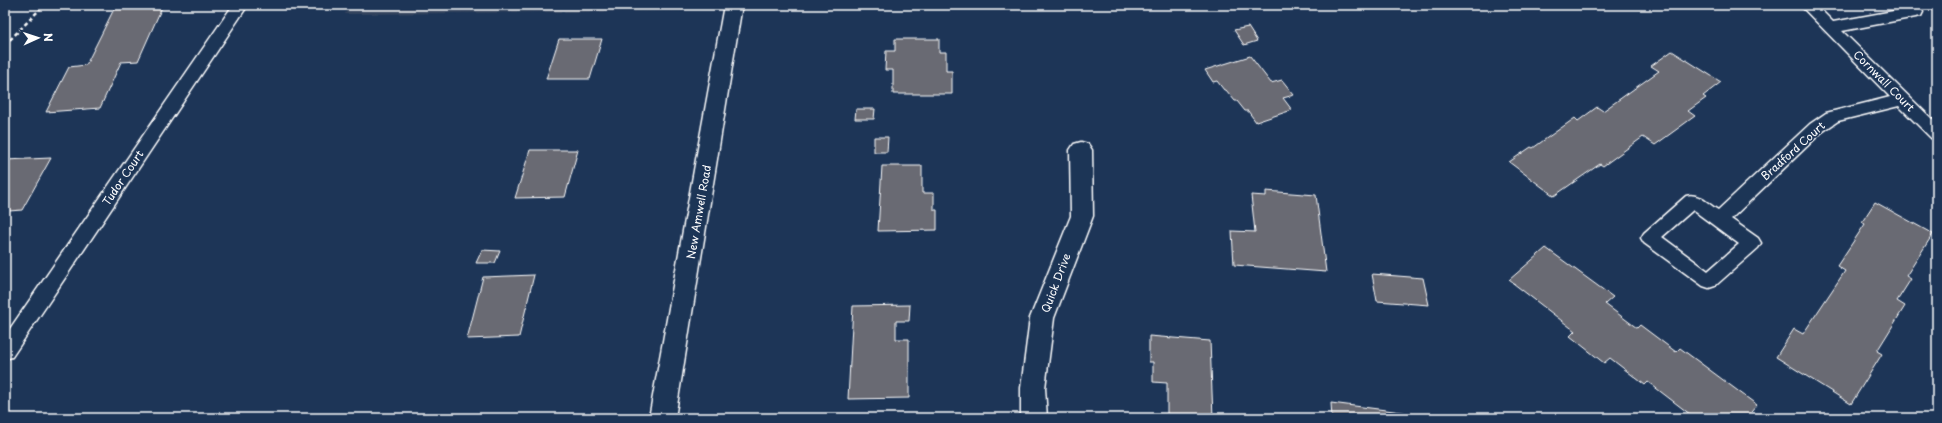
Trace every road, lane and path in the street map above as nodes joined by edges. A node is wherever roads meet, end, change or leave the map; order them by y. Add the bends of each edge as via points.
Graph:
1 (44, 5) edge
2 (241, 5) edge
3 (733, 5) edge
4 (1807, 5) edge
5 (1909, 5) edge
6 (1830, 28) junction
7 (5, 45) edge
8 (1902, 100) junction
9 (1937, 134) edge
10 (1081, 150) dead end
11 (1719, 220) junction
12 (5, 351) edge
13 (662, 418) edge
14 (1034, 418) edge

1 - 7 path
2 - 12 lane, Tudor Court
3 - 13 street, New Amwell Road
4 - 6 lane, Cornwall Court
5 - 6 lane via 1916,12
6 - 8 lane, Cornwall Court
8 - 9 lane, Cornwall Court
8 - 11 lane, Bradford Court via 1832,117 1816,128
10 - 14 street, Quick Drive via 1082,216 1042,318 1033,388
11 - 11 lane via 1692,201 1650,238 1708,280 1752,243

